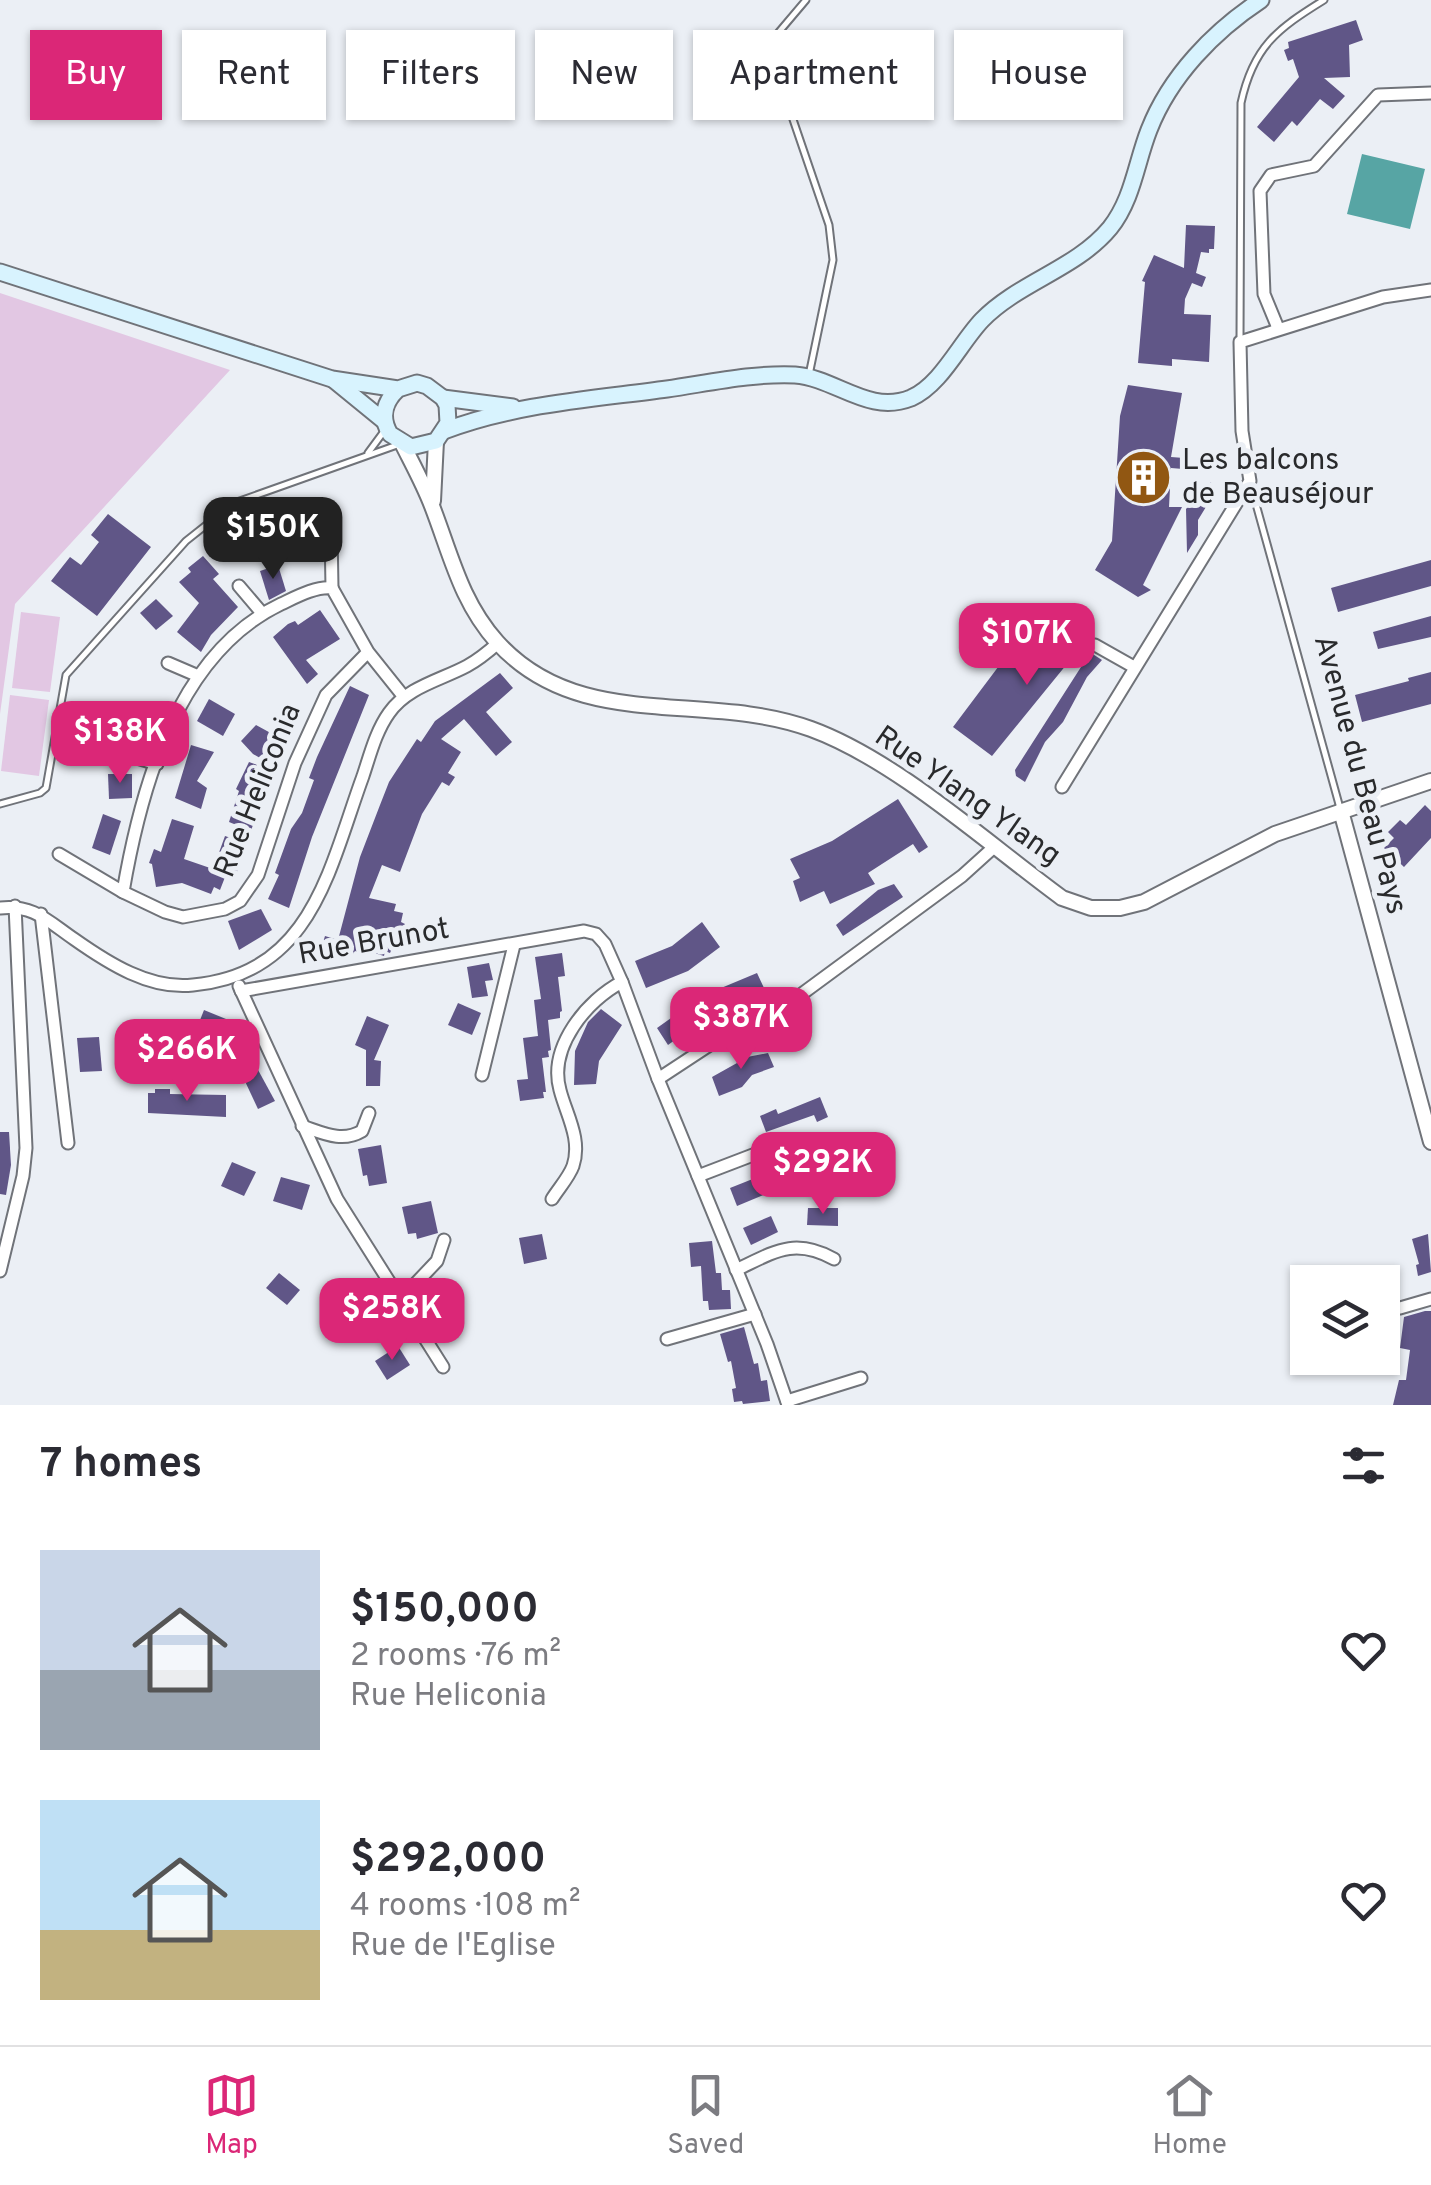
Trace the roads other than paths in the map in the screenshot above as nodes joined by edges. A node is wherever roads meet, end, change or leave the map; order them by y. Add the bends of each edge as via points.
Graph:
1 (806, 0) edge
2 (1262, 0) edge
3 (1324, 0) edge
4 (1431, 93) edge
5 (0, 272) edge
6 (1431, 290) edge
7 (1278, 328) junction
8 (1240, 342) junction
9 (809, 378) junction
10 (332, 379) junction
11 (398, 389) junction
12 (443, 398) junction
13 (552, 405) junction
14 (385, 424) junction
15 (440, 436) junction
16 (402, 444) junction
17 (366, 456) junction
18 (1250, 481) junction
19 (433, 507) junction
20 (326, 513) dead end
21 (239, 586) dead end
22 (332, 588) junction
23 (262, 613) junction
24 (498, 643) junction
25 (1095, 645) dead end
26 (368, 652) junction
27 (168, 663) dead end
28 (1134, 667) junction
29 (196, 675) junction
30 (404, 698) junction
31 (112, 751) dead end
32 (156, 764) junction
33 (1431, 780) edge
34 (1062, 787) dead end
35 (0, 804) edge
36 (1341, 811) junction
37 (993, 848) junction
38 (59, 854) dead end
39 (123, 892) junction
40 (15, 906) junction
41 (0, 908) edge
42 (41, 914) junction
43 (514, 945) junction
44 (236, 977) junction
45 (622, 982) junction
46 (242, 991) junction
47 (482, 1075) dead end
48 (658, 1079) junction
49 (369, 1112) dead end
50 (302, 1126) junction
51 (68, 1142) dead end
52 (804, 1142) dead end
53 (1431, 1142) edge
54 (698, 1176) junction
55 (552, 1199) dead end
56 (444, 1240) dead end
57 (834, 1259) dead end
58 (736, 1270) junction
59 (0, 1271) edge
60 (1431, 1298) edge
61 (399, 1301) junction
62 (1400, 1308) dead end
63 (755, 1314) junction
64 (666, 1339) dead end
65 (442, 1367) dead end
66 (861, 1378) dead end
67 (788, 1403) edge

1 - 9 lane via 770,52 829,225 832,260
2 - 9 main road via 1212,39 1178,78 1150,129 1125,205 1100,239 1004,300 919,394 870,402
3 - 8 lane via 1276,32 1246,76 1240,103
4 - 7 street via 1378,96 1314,166 1271,175 1260,191 1264,294
5 - 10 main road
6 - 7 street
7 - 8 street
8 - 18 street
9 - 13 main road via 756,377
10 - 11 main road
10 - 14 main road
11 - 12 main road via 427,386
11 - 14 main road via 386,403
12 - 13 main road via 502,407
12 - 15 main road via 448,414
13 - 15 main road via 470,421
14 - 16 main road
14 - 17 lane
15 - 16 main road via 420,448
15 - 19 street
16 - 17 lane
16 - 19 street
17 - 35 lane via 234,503 186,541 66,676 46,788
18 - 28 street
18 - 36 lane, Avenue du Beau Pays
19 - 24 street, Rue Ylang Ylang via 469,606
20 - 22 street
21 - 23 street
22 - 23 street
22 - 26 street
23 - 29 street
24 - 30 street
24 - 37 street, Rue Ylang Ylang via 536,676 570,692 615,704 757,713 812,730 899,776
25 - 28 street
26 - 30 street
26 - 39 street, Rue Heliconia via 326,695 258,874 240,900 183,916
27 - 29 street
28 - 34 street
29 - 32 street
30 - 44 street via 374,744 309,918 289,943
31 - 32 street
32 - 39 street
33 - 36 street, Rue Ylang Ylang
36 - 37 street, Rue Ylang Ylang via 1274,834 1172,890 1120,908 1062,898
36 - 53 street, Avenue du Beau Pays
37 - 48 street via 814,985
38 - 39 street, Rue Heliconia
40 - 41 street
40 - 42 street
40 - 59 street via 26,1148
42 - 44 street via 126,972 156,982 190,986
42 - 51 street
43 - 45 street, Rue Brunot via 596,934
43 - 46 street, Rue Brunot
43 - 47 street
44 - 46 street
45 - 48 street
45 - 55 street via 590,1004 562,1056 558,1087 572,1121 575,1154
46 - 50 street
48 - 54 street
49 - 50 street via 362,1131 350,1137
50 - 61 street
52 - 54 street via 779,1144
54 - 58 street
56 - 61 street via 437,1261
57 - 58 street via 795,1246
58 - 63 street
60 - 62 street
61 - 65 street
63 - 64 street
63 - 67 street
66 - 67 street

